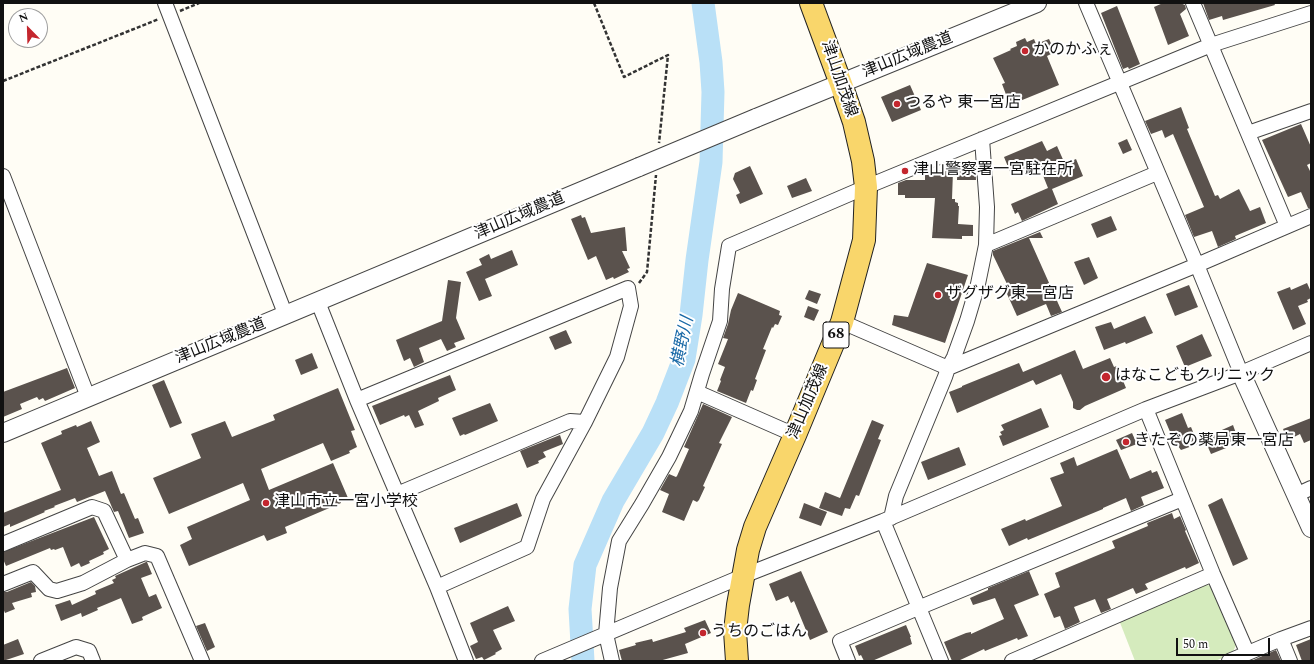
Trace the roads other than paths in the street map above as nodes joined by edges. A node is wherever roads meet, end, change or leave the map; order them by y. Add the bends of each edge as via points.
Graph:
1 (811, 3) edge
2 (1037, 3) edge
3 (1086, 3) edge
4 (1193, 3) edge
5 (167, 9) edge
6 (1311, 13) edge
7 (1211, 45) junction
8 (1119, 81) junction
9 (841, 84) junction
10 (1311, 111) edge
11 (1248, 133) junction
12 (982, 139) junction
13 (1157, 173) junction
14 (3, 176) edge
15 (866, 187) junction
16 (1311, 216) edge
17 (1287, 226) junction
18 (986, 244) junction
19 (1197, 265) junction
20 (318, 302) junction
21 (286, 316) junction
22 (842, 322) junction
23 (1311, 343) edge
24 (948, 368) junction
25 (1241, 373) junction
26 (697, 392) junction
27 (88, 397) junction
28 (358, 400) junction
29 (1146, 409) junction
30 (585, 422) junction
31 (3, 433) edge
32 (796, 435) junction
33 (1303, 491) edge
34 (397, 494) junction
35 (1182, 500) junction
36 (887, 519) junction
37 (1311, 528) edge
38 (3, 544) edge
39 (127, 560) junction
40 (1213, 574) junction
41 (744, 576) junction
42 (3, 584) edge
43 (437, 587) junction
44 (918, 608) junction
45 (1311, 628) edge
46 (605, 634) junction
47 (1281, 639) junction
48 (1247, 652) junction
49 (41, 661) edge
50 (93, 661) edge
51 (202, 661) edge
52 (466, 661) edge
53 (542, 661) edge
54 (612, 661) edge
55 (737, 661) edge
56 (848, 661) edge
57 (941, 661) edge
58 (1012, 661) edge
59 (1228, 661) edge
60 (1290, 661) edge

1 - 9 main road, 津山加茂線 / 68
2 - 9 street, 津山広域農道
3 - 8 street
4 - 7 street
5 - 21 street
6 - 7 street
7 - 8 street
7 - 11 street
8 - 12 street
8 - 13 street
9 - 15 main road, 津山加茂線 / 68 via 854,122
9 - 20 street, 津山広域農道, bridge via 756,118 648,168
10 - 11 street
11 - 17 street
12 - 15 street
12 - 18 street via 987,207
13 - 18 street
13 - 19 street
14 - 27 street
15 - 22 main road, 津山加茂線 / 68 via 864,240
15 - 26 street via 729,246 720,322
16 - 17 street
17 - 19 street
18 - 24 street via 967,321
19 - 24 street
19 - 25 street
20 - 21 street, 津山広域農道
20 - 28 street
21 - 27 street, 津山広域農道
22 - 24 street
22 - 32 main road, 津山加茂線 / 68
23 - 25 street
24 - 36 street
25 - 29 street
25 - 33 street
26 - 32 street
26 - 46 street via 691,411 669,457 619,541
27 - 31 street, 津山広域農道
28 - 30 street via 628,288 631,306 617,357
28 - 34 street
29 - 35 street
29 - 36 street
30 - 34 street via 570,421
30 - 43 street via 543,498 527,547
32 - 41 main road, 津山加茂線 / 68 via 755,527
33 - 37 street
34 - 43 street
35 - 40 street
35 - 44 street
36 - 41 street
36 - 44 street
38 - 39 street via 92,508 104,510
39 - 42 street via 83,583 57,591 49,589 34,572
39 - 51 street via 145,552 157,556
40 - 48 street
40 - 58 street
41 - 46 street
41 - 55 main road, 津山加茂線 / 68 via 735,631
43 - 52 street
44 - 56 street via 840,641
44 - 57 street
45 - 47 street
46 - 53 street
46 - 54 street
47 - 48 street
47 - 60 street
48 - 59 street
49 - 50 street via 76,646 89,651

